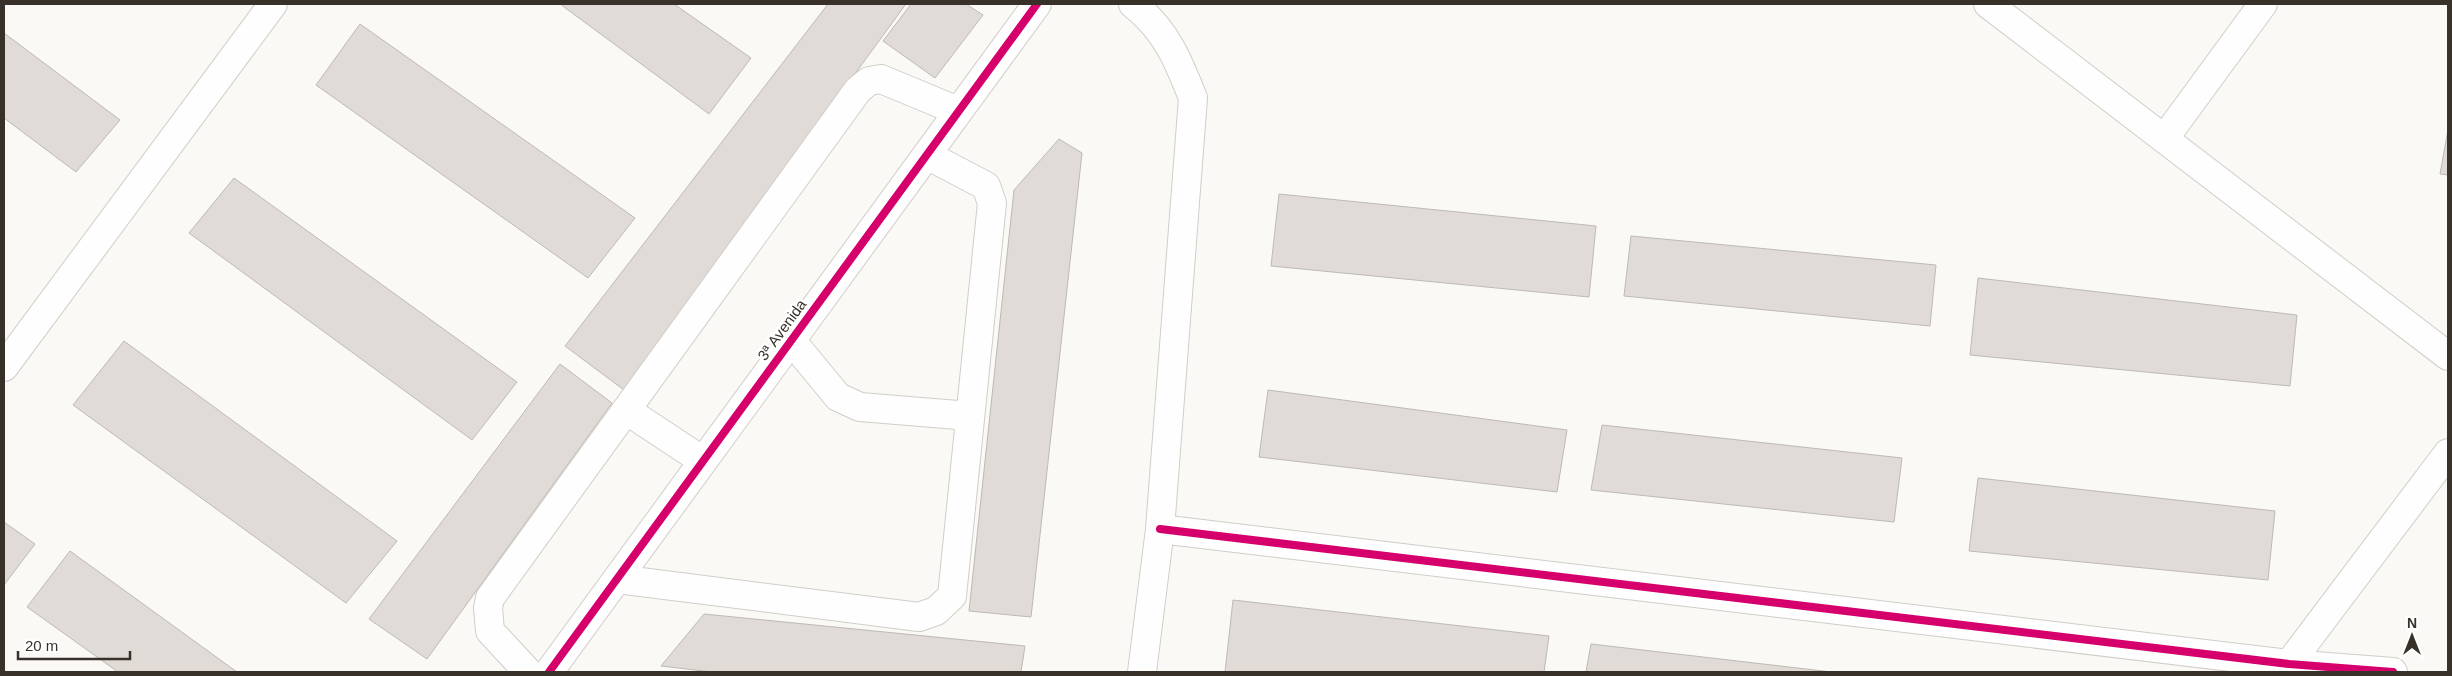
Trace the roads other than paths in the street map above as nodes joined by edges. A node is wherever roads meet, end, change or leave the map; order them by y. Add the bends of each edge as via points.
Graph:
1 (273, 4) edge
2 (1037, 4) edge
3 (1133, 4) edge
4 (1988, 4) edge
5 (2263, 4) edge
6 (958, 111) junction
7 (2164, 139) junction
8 (927, 155) junction
9 (791, 340) junction
10 (2448, 356) edge
11 (4, 367) edge
12 (626, 410) junction
13 (970, 416) junction
14 (2448, 453) edge
15 (703, 461) junction
16 (1160, 529) junction
17 (617, 579) junction
18 (2289, 668) edge
19 (528, 672) edge
20 (549, 672) edge
21 (1142, 672) edge
22 (2393, 672) edge

1 - 11 street
2 - 6 street, 3ª Avenida
3 - 16 street via 1148,15 1173,48 1193,98
4 - 7 street
5 - 7 street
6 - 8 street, 3ª Avenida
6 - 12 street via 881,79 869,81 858,90
7 - 10 street
8 - 9 street, 3ª Avenida
8 - 13 street via 986,186 992,204
9 - 13 street via 838,397 860,407
9 - 15 street, 3ª Avenida
12 - 15 street
12 - 19 street via 490,598 490,631
13 - 17 street via 952,596 936,611 919,617
14 - 18 street
15 - 17 street, 3ª Avenida
16 - 18 street
16 - 21 street
17 - 20 street, 3ª Avenida
18 - 22 street

